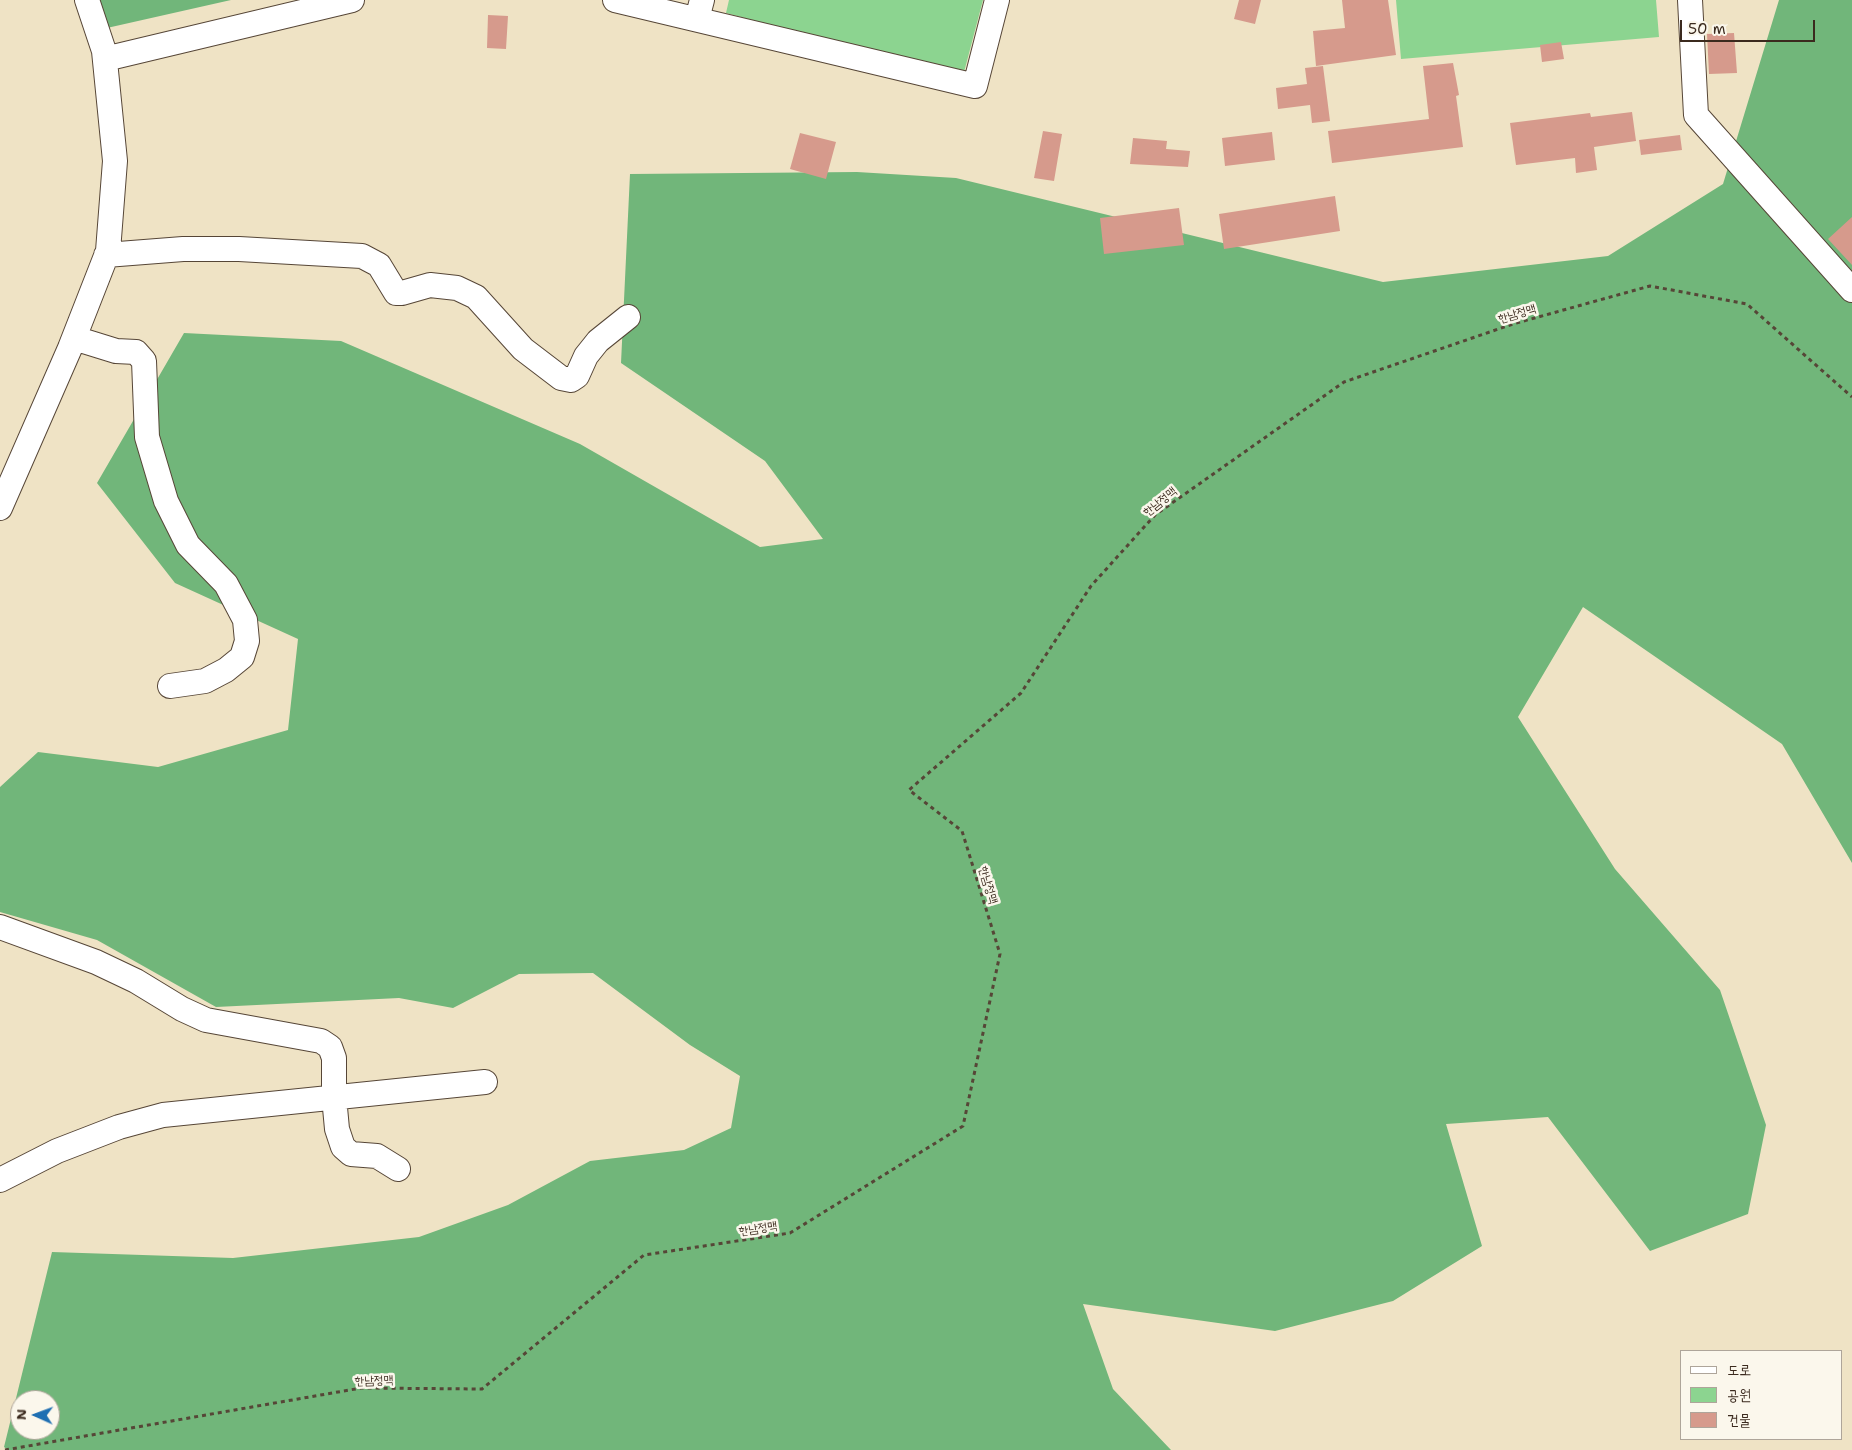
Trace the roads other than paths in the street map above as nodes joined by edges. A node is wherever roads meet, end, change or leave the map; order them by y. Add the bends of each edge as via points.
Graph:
1 (87, 0) edge
2 (352, 0) edge
3 (615, 0) edge
4 (997, 0) edge
5 (1690, 0) edge
6 (699, 10) edge
7 (105, 59) junction
8 (106, 255) junction
9 (1852, 290) edge
10 (628, 317) dead end
11 (74, 338) junction
12 (0, 508) edge
13 (170, 686) dead end
14 (0, 928) edge
15 (485, 1082) dead end
16 (334, 1098) junction
17 (398, 1169) dead end
18 (0, 1180) edge

1 - 7 street
2 - 7 street
3 - 6 street
4 - 6 street via 976,86
5 - 9 street via 1696,114
7 - 8 street via 115,161
8 - 10 street via 183,249 239,249 362,256 379,265 396,293 430,286 457,288 476,297 523,349 561,378 571,380 577,376 586,356 598,341
8 - 11 street
11 - 12 street
11 - 13 street via 116,351 136,352 144,361 147,437 166,501 188,545 226,584 245,620 247,641 242,657 205,681
14 - 16 street via 96,962 206,1020 321,1041 330,1047 334,1058
15 - 16 street
16 - 17 street via 343,1147 351,1154 377,1156
16 - 18 street via 163,1115 57,1150

